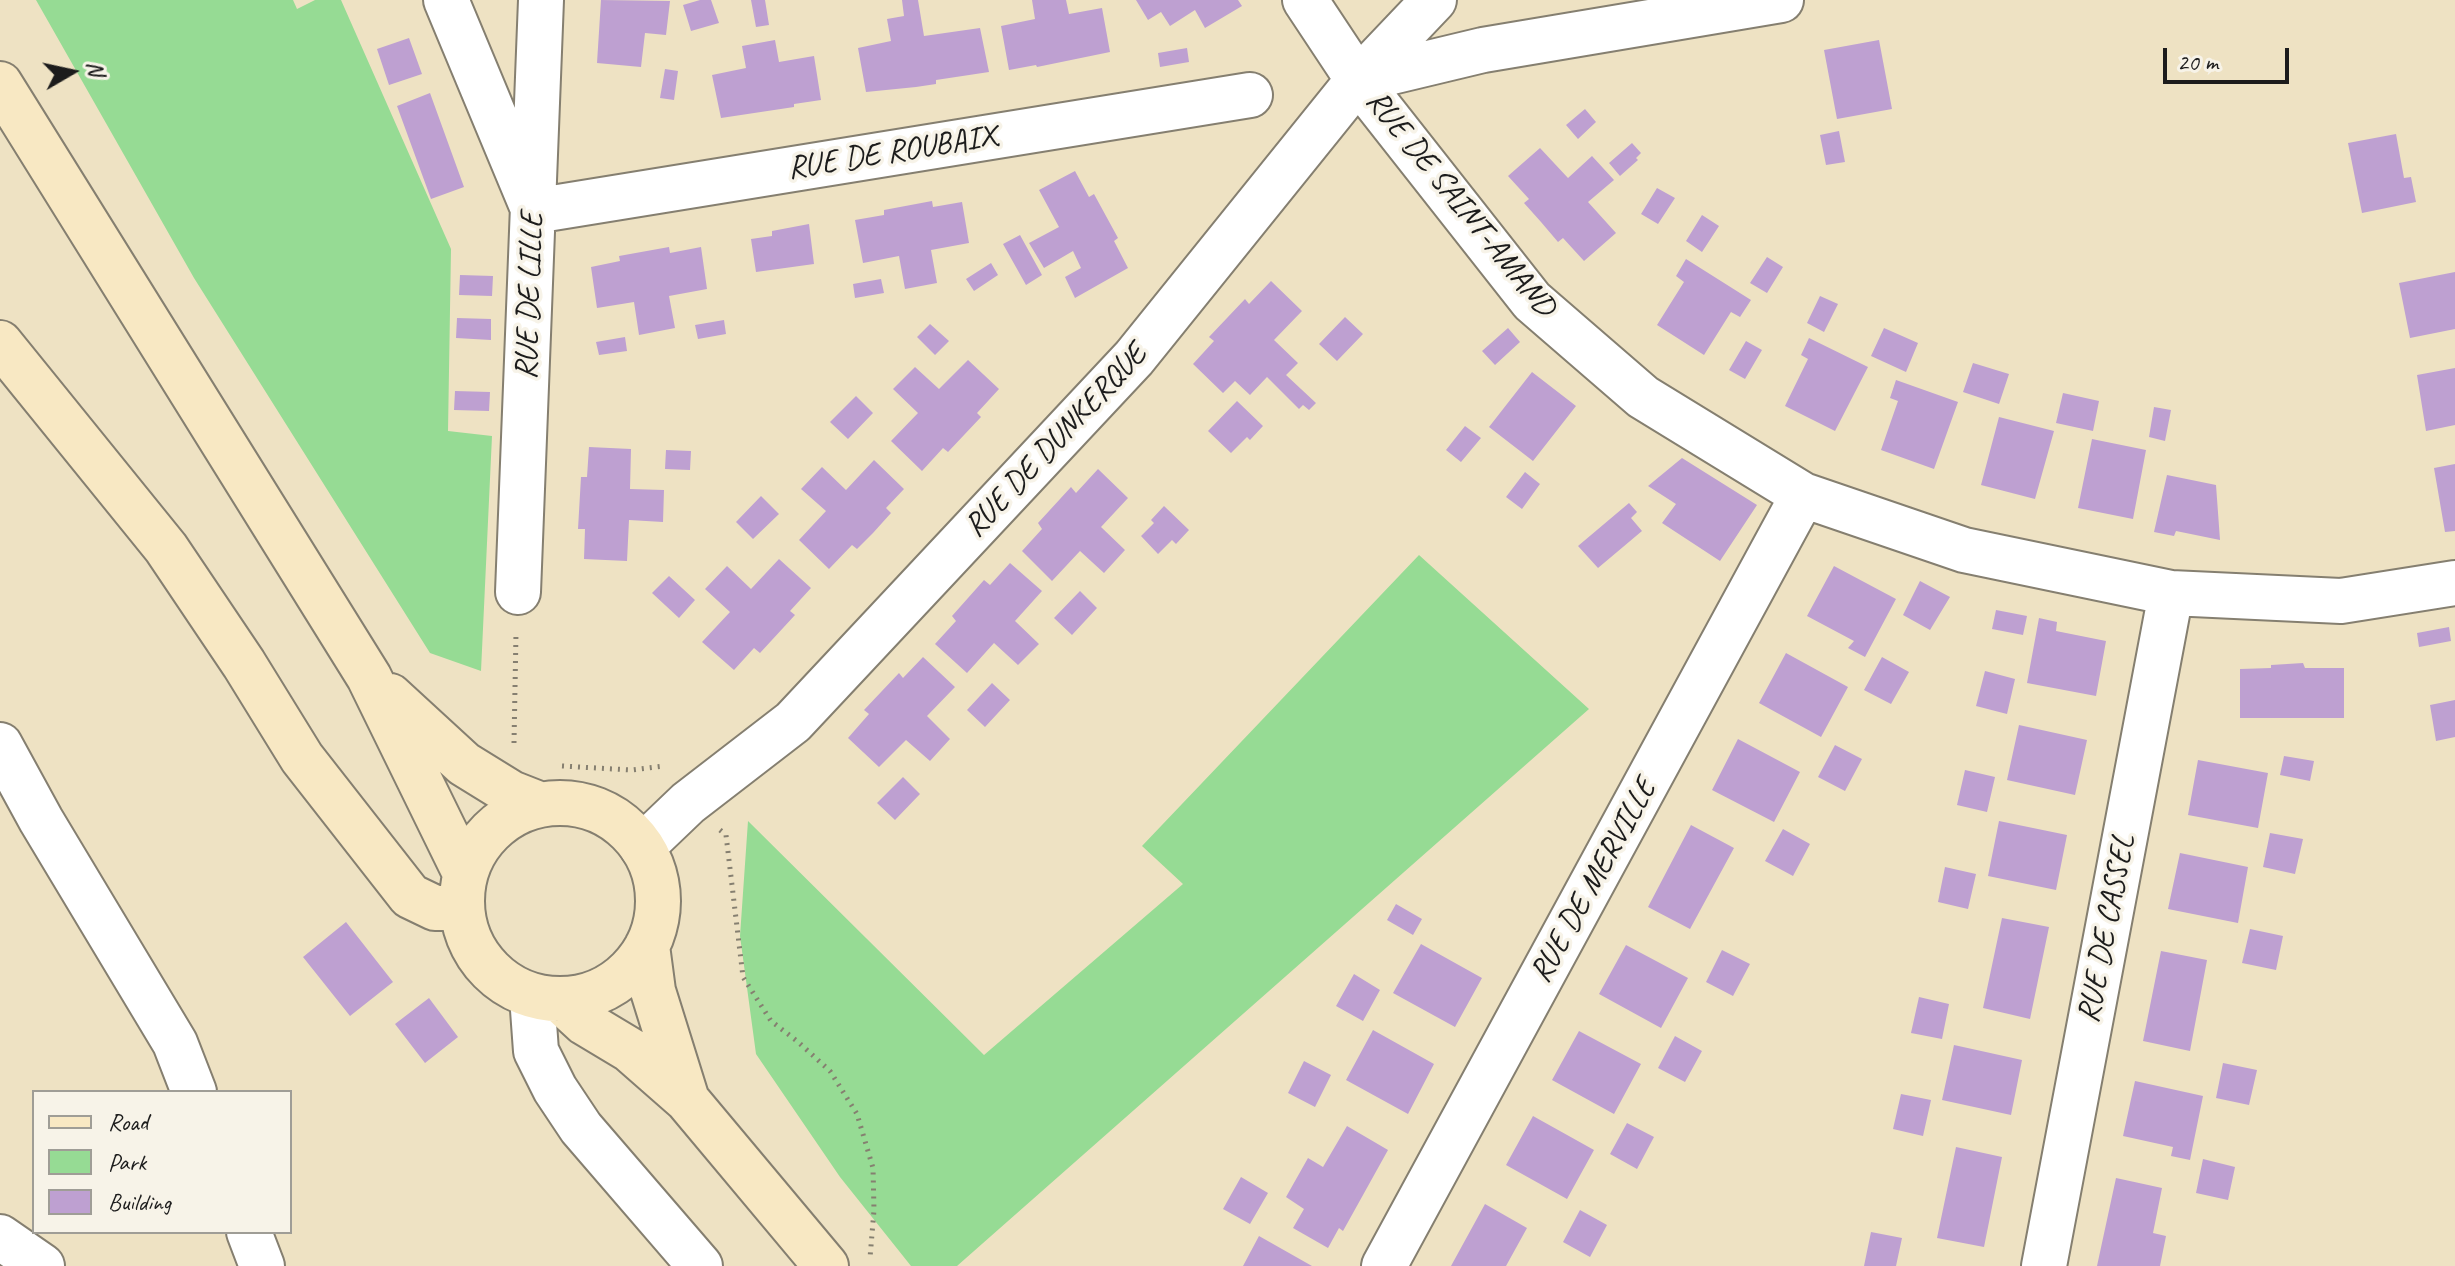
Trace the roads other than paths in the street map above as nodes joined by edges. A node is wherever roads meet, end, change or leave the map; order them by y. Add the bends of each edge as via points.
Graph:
1 (446, 0) edge
2 (541, 0) edge
3 (1305, 0) edge
4 (1434, 0) edge
5 (1781, 0) edge
6 (1358, 80) junction
7 (0, 84) edge
8 (1250, 95) dead end
9 (534, 211) junction
10 (0, 343) edge
11 (1803, 495) junction
12 (2455, 583) edge
13 (518, 592) road end
14 (2171, 593) junction
15 (369, 677) junction
16 (0, 745) edge
17 (546, 785) junction
18 (642, 847) junction
19 (463, 890) junction
20 (647, 946) junction
21 (546, 998) junction
22 (193, 1090) edge
23 (687, 1100) junction
24 (250, 1234) edge
25 (0, 1237) edge
26 (42, 1266) edge
27 (262, 1266) edge
28 (700, 1266) edge
29 (826, 1266) edge
30 (1384, 1266) edge
31 (2044, 1266) edge

1 - 9 street
2 - 9 street, RUE DE LILLE
3 - 6 street, RUE DE SAINT-AMAND
4 - 6 street, RUE DE DUNKERQUE
5 - 6 street via 1483,50
6 - 11 street, RUE DE SAINT-AMAND via 1532,301 1643,397
6 - 18 street, RUE DE DUNKERQUE via 1134,358 793,722 688,803
7 - 15 main road
8 - 9 street, RUE DE ROUBAIX
9 - 13 street, RUE DE LILLE
10 - 19 main road via 166,548 302,758 410,896 435,908
11 - 14 street, RUE DE SAINT-AMAND via 1964,550
11 - 30 street, RUE DE MERVILLE
12 - 14 street, RUE DE SAINT-AMAND via 2341,601
14 - 31 street, RUE DE CASSEL
15 - 17 main road via 464,764 511,793
15 - 19 main road
16 - 22 street via 175,1043
17 - 18 main road via 569,802 623,825
17 - 19 main road via 486,836 473,853
18 - 20 main road via 654,870 658,896
19 - 21 main road via 465,931 490,972 510,986
20 - 21 main road via 611,986 586,997
20 - 23 main road via 653,991
21 - 23 main road via 630,1050
21 - 28 street via 536,1051 555,1089 581,1128
23 - 29 main road
24 - 27 street
25 - 26 street

